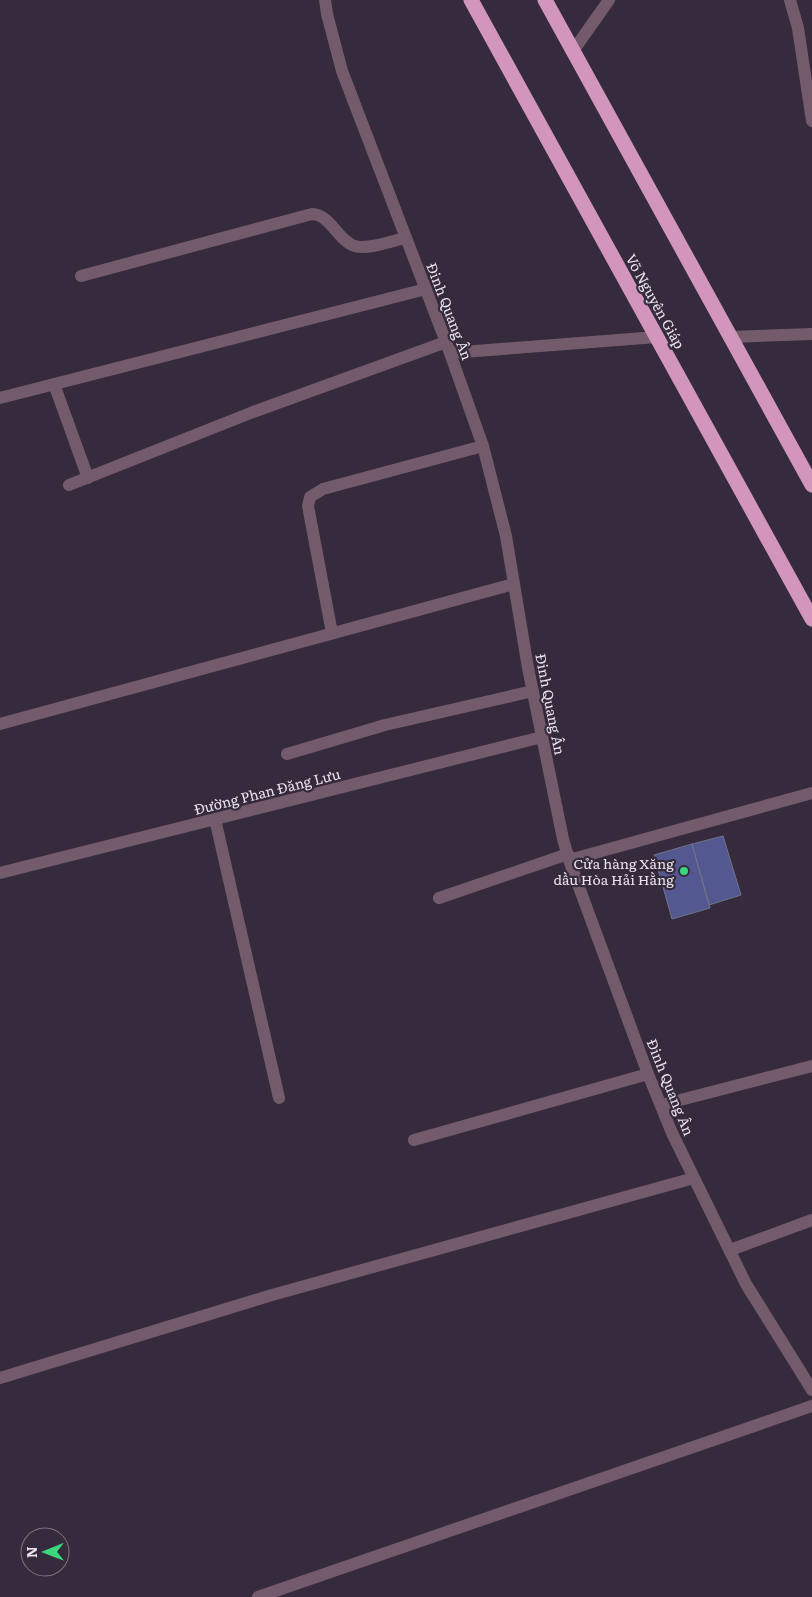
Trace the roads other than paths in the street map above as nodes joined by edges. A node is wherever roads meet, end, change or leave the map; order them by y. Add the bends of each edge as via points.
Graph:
1 (325, 0) edge
2 (472, 0) edge
3 (545, 0) edge
4 (609, 0) edge
5 (790, 0) edge
6 (573, 51) junction
7 (812, 121) edge
8 (405, 238) junction
9 (81, 276) dead end
10 (426, 288) junction
11 (812, 334) edge
12 (657, 337) junction
13 (731, 337) junction
14 (448, 347) junction
15 (54, 384) junction
16 (0, 398) edge
17 (483, 446) junction
18 (88, 478) junction
19 (69, 485) dead end
20 (812, 485) edge
21 (514, 584) junction
22 (812, 619) edge
23 (332, 634) junction
24 (533, 691) junction
25 (0, 724) edge
26 (542, 737) junction
27 (287, 754) dead end
28 (812, 793) edge
29 (215, 819) junction
30 (568, 857) junction
31 (0, 873) edge
32 (439, 898) dead end
33 (812, 1066) edge
34 (648, 1074) junction
35 (279, 1098) dead end
36 (661, 1105) junction
37 (414, 1140) dead end
38 (694, 1178) junction
39 (812, 1220) edge
40 (730, 1250) junction
41 (0, 1378) edge
42 (812, 1390) edge
43 (812, 1406) edge
44 (258, 1597) edge

1 - 8 street, Đinh Quang Ân via 342,71
2 - 12 highway, Võ Nguyên Giáp
3 - 6 highway
4 - 6 street
5 - 7 street via 798,28
6 - 13 highway
8 - 9 street via 365,247 355,246 343,239 325,219 312,214
8 - 10 street, Đinh Quang Ân
10 - 14 street, Đinh Quang Ân
10 - 15 street
11 - 13 street
12 - 14 street
12 - 22 highway, Võ Nguyên Giáp
13 - 20 highway
14 - 17 street, Đinh Quang Ân
14 - 18 street via 253,412
15 - 16 street
15 - 18 street
17 - 21 street, Đinh Quang Ân via 506,536
17 - 23 street via 323,489 310,497 308,506
18 - 19 street
21 - 23 street
21 - 24 street, Đinh Quang Ân
23 - 25 street
24 - 26 street, Đinh Quang Ân
24 - 27 street via 385,725
26 - 29 street, Đường Phan Đăng Lưu
26 - 30 street, Đinh Quang Ân
28 - 30 street
29 - 31 street, Đường Phan Đăng Lưu
29 - 35 street
30 - 32 street
30 - 34 street, Đinh Quang Ân
33 - 36 street
34 - 36 street, Đinh Quang Ân
34 - 37 street
36 - 38 street, Đinh Quang Ân
38 - 40 street, Đinh Quang Ân
38 - 41 street via 272,1295
39 - 40 street
40 - 42 street, Đinh Quang Ân via 746,1284
43 - 44 street

